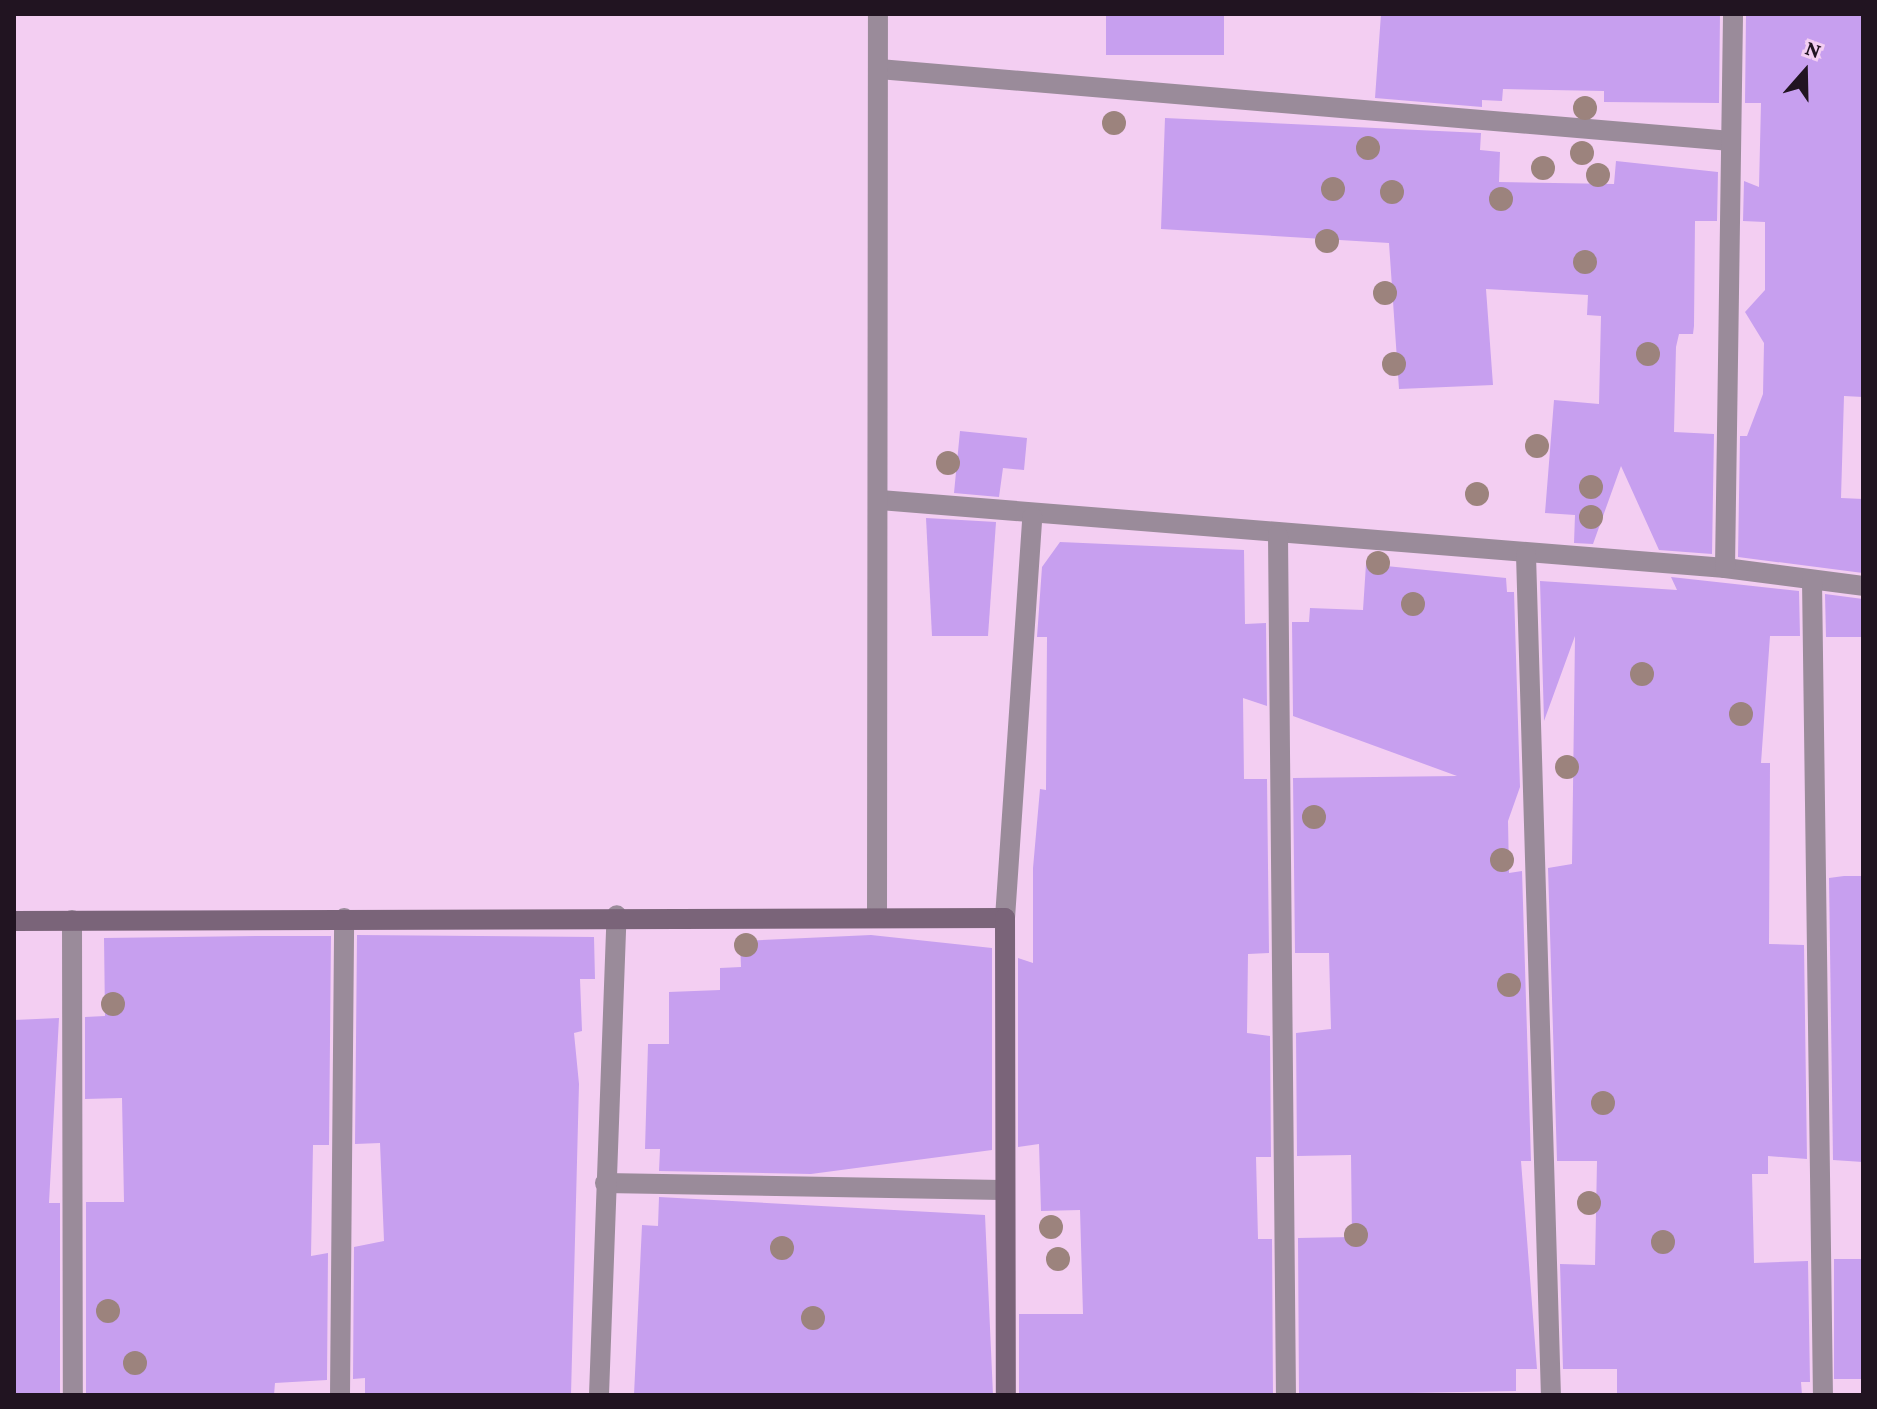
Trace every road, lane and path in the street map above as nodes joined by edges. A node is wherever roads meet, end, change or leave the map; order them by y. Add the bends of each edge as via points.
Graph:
1 (878, 14) edge
2 (1733, 14) edge
3 (879, 69) junction
4 (1731, 141) junction
5 (880, 500) junction
6 (1032, 517) junction
7 (1278, 535) junction
8 (1526, 555) junction
9 (1725, 568) junction
10 (1812, 580) junction
11 (1863, 586) edge
12 (877, 913) junction
13 (617, 915) junction
14 (344, 918) junction
15 (1005, 918) junction
16 (72, 920) junction
17 (14, 921) edge
18 (605, 1183) junction
19 (1002, 1190) junction
20 (73, 1395) edge
21 (340, 1395) edge
22 (599, 1395) edge
23 (1006, 1395) edge
24 (1286, 1395) edge
25 (1551, 1395) edge
26 (1823, 1395) edge

1 - 3 street
2 - 4 street
3 - 4 street
3 - 5 street
4 - 9 street
5 - 6 street
5 - 12 street
6 - 7 street
6 - 15 street
7 - 8 street
7 - 24 street
8 - 9 street
8 - 25 street
9 - 10 street
10 - 11 street
10 - 26 street
12 - 13 street
12 - 15 street
13 - 14 street
13 - 18 street
14 - 16 street
14 - 21 street
15 - 19 street
16 - 17 street
16 - 20 street
18 - 19 street
18 - 22 street
19 - 23 street

